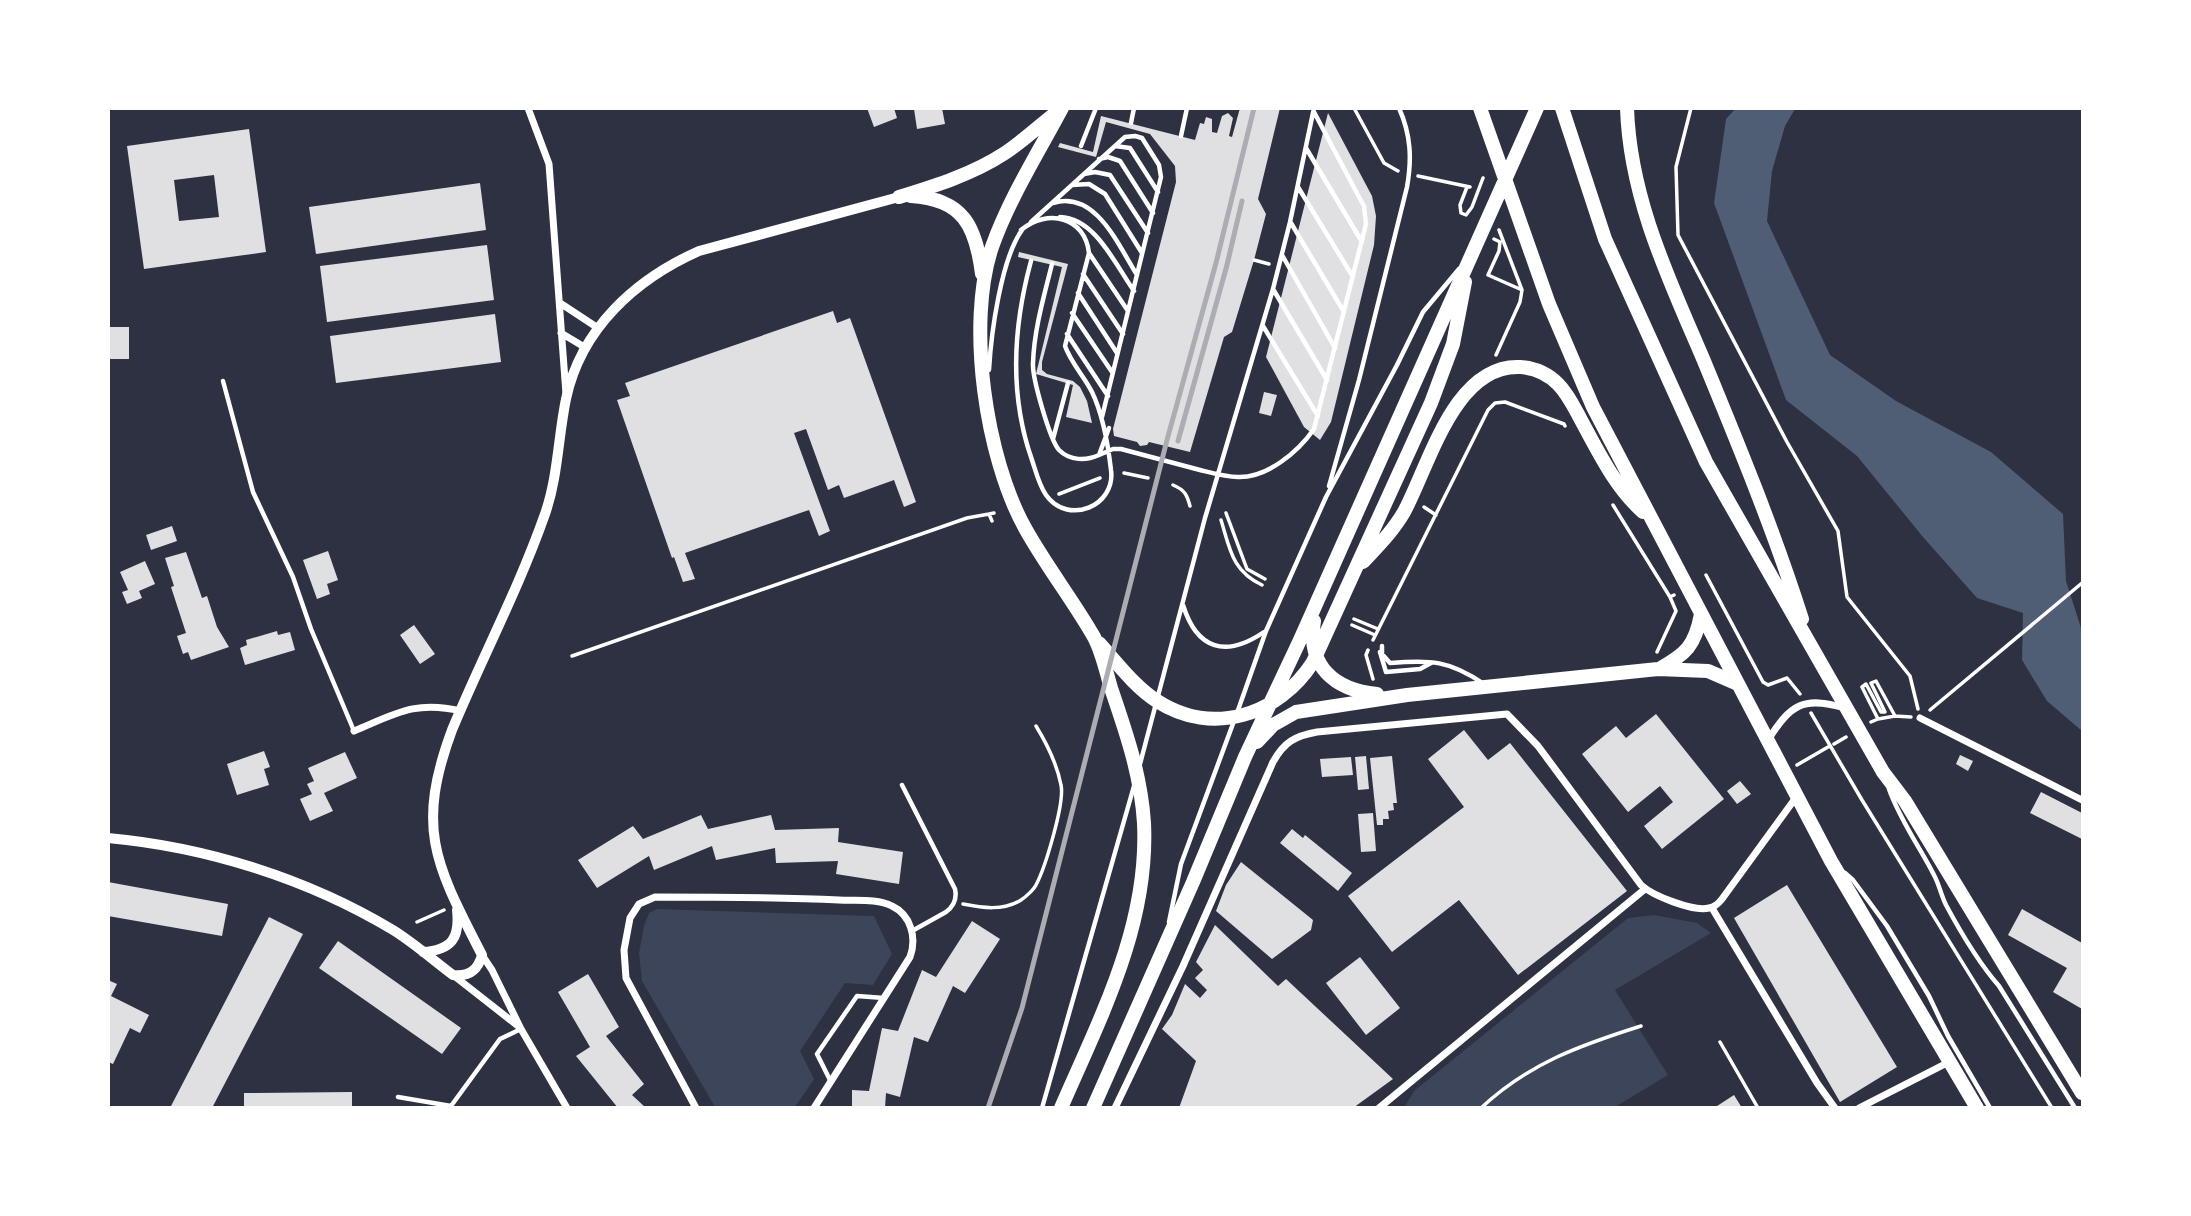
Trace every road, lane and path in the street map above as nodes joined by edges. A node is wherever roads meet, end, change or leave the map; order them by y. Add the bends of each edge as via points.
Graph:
1 (528, 108) edge
2 (1061, 108) edge
3 (1096, 108) edge
4 (1133, 108) edge
5 (1187, 108) edge
6 (1354, 108) edge
7 (1399, 108) edge
8 (1480, 108) edge
9 (1537, 108) edge
10 (1562, 108) edge
11 (1627, 108) edge
12 (1690, 108) edge
13 (1314, 110) edge
14 (1130, 123) dead end
15 (1181, 136) dead end
16 (1081, 146) dead end
17 (1113, 146) junction
18 (1306, 148) junction
19 (1099, 159) junction
20 (1400, 172) dead end
21 (1083, 174) junction
22 (1417, 176) dead end
23 (1483, 178) dead end
24 (1070, 186) junction
25 (1298, 187) junction
26 (1158, 193) junction
27 (899, 197) junction
28 (1049, 205) junction
29 (1153, 213) junction
30 (1046, 218) junction
31 (1290, 222) junction
32 (1498, 229) dead end
33 (1021, 230) junction
34 (1480, 231) junction
35 (1148, 234) junction
36 (1362, 243) junction
37 (1089, 253) junction
38 (1142, 254) junction
39 (1282, 255) junction
40 (1469, 256) junction
41 (1254, 260) dead end
42 (1031, 261) dead end
43 (1052, 264) dead end
44 (1279, 266) junction
45 (1083, 274) junction
46 (1138, 275) junction
47 (1353, 277) junction
48 (983, 282) junction
49 (1273, 289) junction
50 (1522, 290) junction
51 (1134, 292) junction
52 (1078, 293) junction
53 (560, 303) junction
54 (1129, 312) junction
55 (1344, 312) junction
56 (1072, 313) junction
57 (1263, 325) junction
58 (598, 328) junction
59 (561, 333) junction
60 (1067, 334) junction
61 (1123, 334) junction
62 (586, 348) junction
63 (1335, 348) junction
64 (1118, 354) junction
65 (1496, 355) dead end
66 (1113, 373) junction
67 (223, 381) dead end
68 (1327, 381) junction
69 (1068, 383) dead end
70 (1108, 396) junction
71 (566, 398) junction
72 (988, 415) junction
73 (1318, 416) junction
74 (1101, 418) junction
75 (1109, 428) dead end
76 (1571, 435) dead end
77 (1053, 439) junction
78 (1099, 455) junction
79 (1125, 473) dead end
80 (1219, 474) junction
81 (1102, 477) dead end
82 (1148, 478) dead end
83 (1173, 485) dead end
84 (1059, 494) dead end
85 (1429, 496) dead end
86 (1326, 497) junction
87 (1613, 505) dead end
88 (1191, 506) dead end
89 (1226, 513) dead end
90 (1436, 515) junction
91 (1650, 518) junction
92 (1221, 520) dead end
93 (992, 521) dead end
94 (1355, 571) junction
95 (1706, 575) dead end
96 (1265, 579) dead end
97 (2082, 583) edge
98 (1262, 585) dead end
99 (1183, 604) junction
100 (1316, 605) junction
101 (1702, 614) junction
102 (1354, 619) dead end
103 (1352, 625) dead end
104 (1378, 629) junction
105 (1266, 631) junction
106 (1375, 635) junction
107 (1095, 639) junction
108 (1810, 643) junction
109 (572, 656) dead end
110 (1432, 662) junction
111 (1657, 662) junction
112 (1383, 681) dead end
113 (1738, 684) junction
114 (1488, 686) junction
115 (1407, 695) junction
116 (1805, 703) junction
117 (1846, 708) junction
118 (460, 710) junction
119 (1895, 716) junction
120 (1920, 718) junction
121 (1878, 719) junction
122 (1871, 722) dead end
123 (1036, 726) dead end
124 (354, 731) joint
125 (1848, 736) dead end
126 (1768, 740) junction
127 (1834, 744) dead end
128 (1828, 747) dead end
129 (1245, 757) junction
130 (1797, 765) dead end
131 (1883, 772) junction
132 (902, 785) dead end
133 (1797, 795) junction
134 (2082, 800) edge
135 (108, 838) edge
136 (1831, 861) junction
137 (1645, 889) junction
138 (954, 902) junction
139 (451, 907) junction
140 (1712, 908) junction
141 (417, 922) dead end
142 (912, 931) junction
143 (1163, 950) junction
144 (423, 952) junction
145 (482, 955) junction
146 (453, 975) junction
147 (884, 998) junction
148 (1641, 1026) dead end
149 (521, 1029) junction
150 (1720, 1042) dead end
151 (1949, 1061) junction
152 (831, 1081) junction
153 (2082, 1093) edge
154 (398, 1097) dead end
155 (561, 1104) edge
156 (567, 1108) edge
157 (696, 1108) edge
158 (814, 1108) edge
159 (1042, 1108) edge
160 (1061, 1108) edge
161 (1093, 1108) edge
162 (1115, 1108) edge
163 (1379, 1108) edge
164 (1481, 1108) edge
165 (1758, 1108) edge
166 (1835, 1108) edge
167 (1859, 1108) edge
168 (1977, 1108) edge
169 (1990, 1108) edge
170 (2052, 1108) edge
171 (2075, 1108) edge

1 - 53 street via 549,164
2 - 27 main road via 993,160
2 - 48 main road via 997,237
3 - 16 lane
4 - 14 lane
5 - 15 lane
6 - 20 path via 1384,163
7 - 86 lane via 1411,153 1406,195
8 - 91 main road via 1549,304 1593,407
9 - 34 main road
10 - 108 main road via 1605,239 1650,344 1706,462
11 - 108 main road via 1632,166 1647,222 1758,493
12 - 120 path via 1676,167 1678,235 1838,531 1847,597 1910,676
13 - 18 lane
13 - 36 lane via 1366,216
17 - 19 lane
17 - 26 lane via 1130,148
17 - 26 lane via 1125,137 1142,138 1159,165
18 - 25 lane
18 - 36 lane
19 - 21 lane
19 - 29 lane via 1113,158 1122,164
21 - 24 lane
21 - 35 lane via 1111,175
22 - 23 path via 1469,187 1460,205 1466,215
24 - 28 lane
24 - 38 lane via 1090,184 1105,194
25 - 31 lane
25 - 47 lane
26 - 29 lane
27 - 48 main road via 940,201 963,215 974,236
27 - 58 street via 671,263 648,278
28 - 33 lane
28 - 46 lane via 1070,201 1099,216
29 - 35 lane
30 - 33 lane
30 - 37 lane via 1076,226 1086,238
30 - 51 lane via 1072,218 1086,225
31 - 39 lane
31 - 55 lane
32 - 50 path
33 - 72 lane via 995,318
34 - 40 main road
34 - 50 path via 1500,242 1488,275
35 - 38 lane
36 - 47 lane
37 - 45 lane
37 - 54 lane
38 - 46 lane
39 - 44 lane
39 - 63 lane
40 - 86 lane via 1423,312
40 - 94 main road via 1452,344 1432,403
40 - 100 main road
41 - 44 path
42 - 74 lane via 1016,335 1016,377 1031,458 1047,496 1062,508 1076,511 1097,504 1110,485
43 - 77 lane via 1032,370
44 - 49 lane
45 - 52 lane
45 - 61 lane
46 - 51 lane
47 - 55 lane
48 - 72 main road via 981,352
49 - 57 lane
49 - 68 lane
50 - 65 path
51 - 54 lane
52 - 56 lane
52 - 64 lane
53 - 58 street
53 - 59 street
54 - 61 lane
55 - 63 lane
56 - 60 lane
56 - 66 lane
57 - 73 lane
57 - 80 lane
58 - 62 street
59 - 62 street
59 - 71 street
60 - 70 lane
60 - 74 lane via 1066,350 1092,392
61 - 64 lane
62 - 71 street
63 - 68 lane
64 - 66 lane
66 - 70 lane
67 - 124 lane via 253,492 293,577
68 - 73 lane
69 - 77 lane
70 - 74 lane
71 - 118 street via 545,516
72 - 107 main road via 1014,506
73 - 80 lane via 1302,444 1266,470 1238,478
75 - 78 lane
76 - 90 path via 1564,424 1504,402 1495,403
77 - 78 lane via 1060,451 1073,458
78 - 80 lane via 1121,449
79 - 82 path
80 - 99 lane
81 - 84 path
83 - 88 path via 1182,488
85 - 90 path via 1423,508
86 - 105 lane
87 - 111 path via 1672,596 1676,611
89 - 96 path via 1247,569
90 - 104 path
91 - 94 main road via 1613,478 1564,391 1546,374 1515,367 1473,384 1451,416 1395,527
91 - 101 main road
92 - 98 path via 1237,567
93 - 109 path via 991,514 967,518
94 - 107 main road via 1306,673 1278,700 1244,715 1206,718 1163,704 1142,689
95 - 116 path via 1763,682 1768,685 1787,678
97 - 120 path
99 - 105 lane via 1193,629 1215,644 1240,646
99 - 159 lane
100 - 115 main road via 1312,644 1328,674 1353,690
100 - 129 main road
101 - 111 main road via 1690,647 1677,659
101 - 113 main road
102 - 104 path
103 - 106 path
104 - 106 path
105 - 143 lane via 1181,864
106 - 112 path via 1366,655 1372,679
107 - 160 main road via 1136,764 1143,866 1133,927 1103,1013
108 - 117 main road
110 - 110 lane via 1390,663 1382,646 1379,654 1386,672 1420,669
110 - 114 lane via 1466,672
111 - 113 main road via 1708,671
111 - 114 main road
113 - 126 main road
114 - 115 main road
115 - 129 main road via 1296,712 1273,725
116 - 117 street
116 - 126 street via 1786,715
116 - 170 path
117 - 131 main road
118 - 124 street via 417,707
118 - 139 street via 441,761 432,824
119 - 120 path
119 - 121 path
119 - 121 path via 1876,681 1871,683 1885,712 1866,684 1862,687
120 - 134 street
121 - 122 path
123 - 138 path via 1048,746 1062,795 1036,886 1021,900 995,909
125 - 127 path
126 - 133 main road
128 - 130 path
129 - 143 main road
131 - 153 main road
131 - 171 lane via 1897,811 1960,929
132 - 138 lane via 956,889
133 - 136 main road
133 - 140 street
135 - 144 street via 206,855 293,882 393,930
136 - 151 main road
136 - 169 lane via 1853,880 1887,926
137 - 140 street via 1684,905
137 - 162 street via 1543,753 1507,714 1301,735 1279,750 1273,762
137 - 163 street
138 - 142 lane via 946,912
139 - 141 path
139 - 144 street via 458,931 454,939 440,950
139 - 145 street
140 - 166 street
142 - 147 street via 910,957
142 - 157 street via 897,909 879,902 655,897 639,904 630,918 624,950 626,978
143 - 161 main road
144 - 146 street
145 - 146 street via 473,972
145 - 149 street
146 - 149 street
147 - 152 street
147 - 152 lane via 857,996 817,1054
148 - 164 path via 1558,1055
149 - 154 lane via 500,1040 451,1106
149 - 155 street
150 - 165 path
151 - 167 street
151 - 168 main road
152 - 158 street
155 - 156 street

